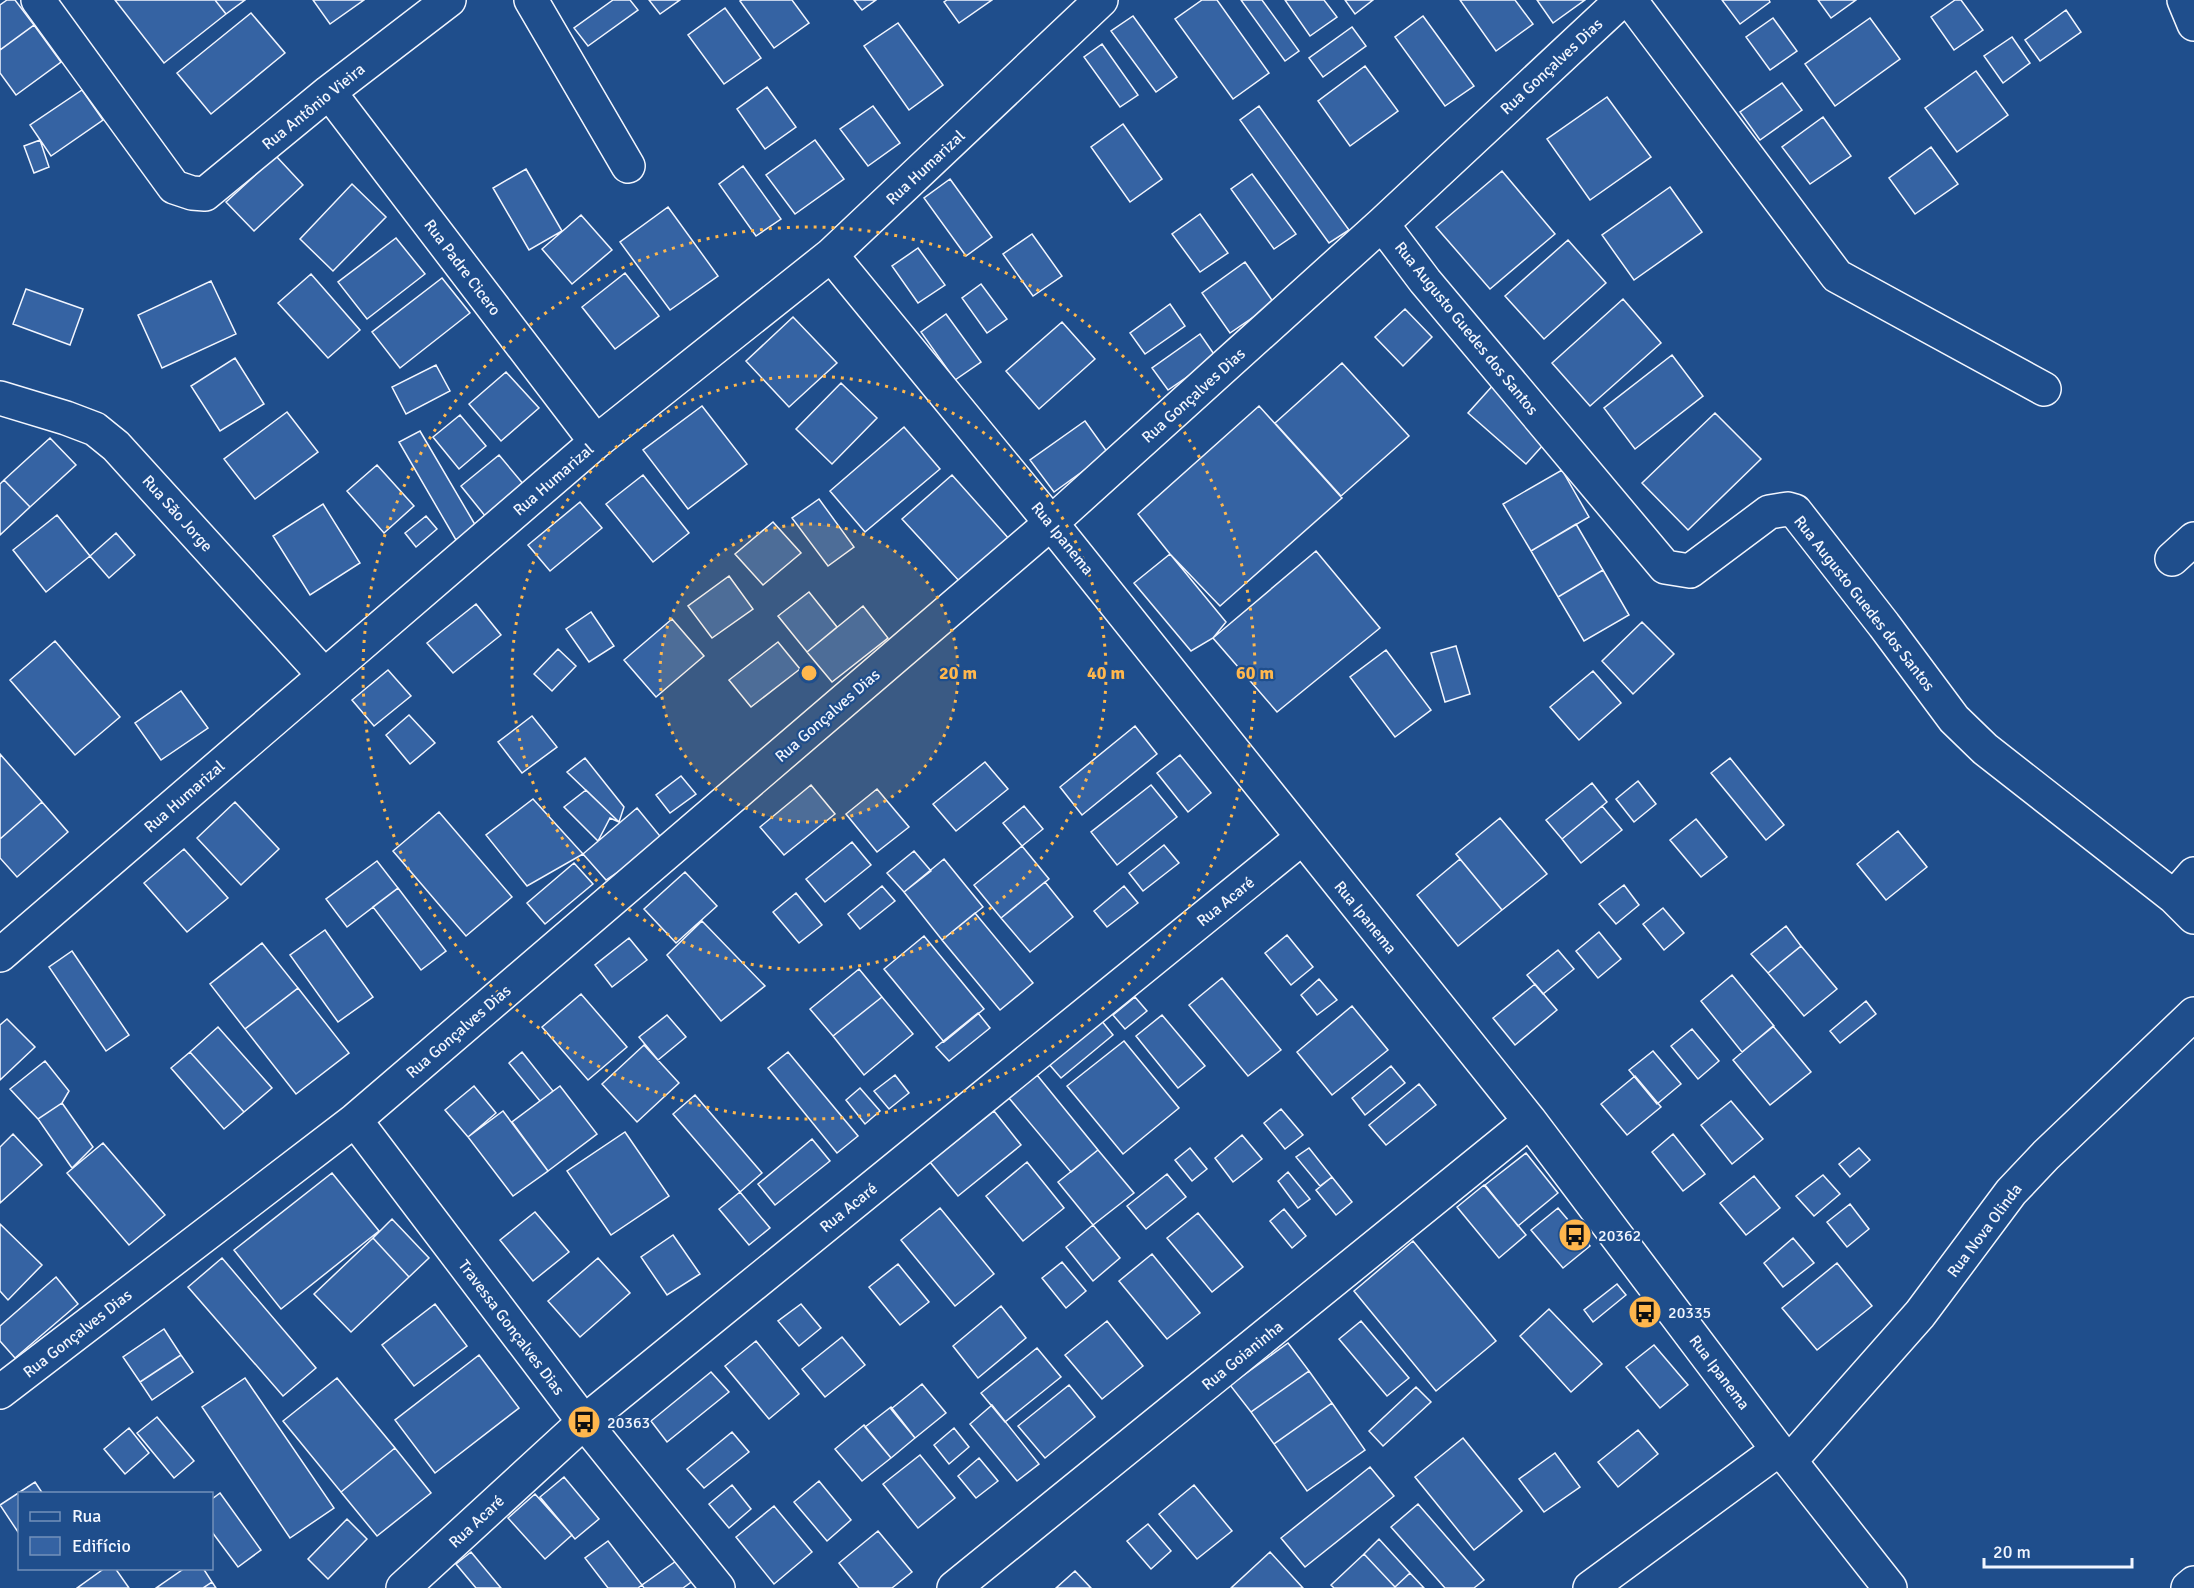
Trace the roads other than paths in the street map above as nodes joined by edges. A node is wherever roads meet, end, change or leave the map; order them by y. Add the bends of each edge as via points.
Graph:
1 (38, 0) edge
2 (449, 0) edge
3 (531, 0) edge
4 (1101, 0) edge
5 (1622, 0) edge
6 (1630, 0) edge
7 (2184, 0) edge
8 (2194, 24) edge
9 (329, 92) junction
10 (628, 166) dead end
11 (1382, 224) junction
12 (831, 255) junction
13 (2044, 389) dead end
14 (0, 398) edge
15 (596, 442) junction
16 (1051, 523) junction
17 (324, 675) junction
18 (1302, 838) junction
19 (2188, 896) edge
20 (0, 955) edge
21 (2194, 1014) edge
22 (355, 1120) junction
23 (1530, 1121) junction
24 (0, 1392) edge
25 (584, 1422) junction
26 (1784, 1456) junction
27 (2194, 1583) edge
28 (403, 1588) edge
29 (718, 1588) edge
30 (954, 1588) edge
31 (1590, 1588) edge
32 (1890, 1588) edge
33 (2188, 1588) edge

1 - 9 street, Rua Antônio Vieira via 174,187 192,193 205,194
2 - 9 street, Rua Antônio Vieira
3 - 10 street
4 - 12 street, Rua Humarizal
5 - 11 street, Rua Gonçalves Dias
6 - 13 street via 1837,276
7 - 8 street
9 - 15 street, Rua Padre Cicero
11 - 16 street, Rua Gonçalves Dias
11 - 19 street, Rua Augusto Guedes dos Santos via 1425,281 1665,567 1690,571 1769,512 1795,511 1954,719 1985,749
12 - 15 street, Rua Humarizal
12 - 16 street, Rua Ipanema
14 - 17 street, Rua São Jorge via 95,429 116,446
15 - 17 street, Rua Humarizal
16 - 18 street, Rua Ipanema
16 - 22 street, Rua Gonçalves Dias
17 - 20 street, Rua Humarizal
18 - 23 street, Rua Ipanema
18 - 25 street, Rua Acaré
21 - 26 street, Rua Nova Olinda via 2011,1192 1920,1314
22 - 24 street, Rua Gonçalves Dias
22 - 25 street, Travessa Gonçalves Dias
23 - 26 street, Rua Ipanema
23 - 30 street, Rua Goianinha
25 - 28 street, Rua Acaré
25 - 29 street, Travessa Gonçalves Dias
26 - 31 street, Rua Nova Olinda
26 - 32 street, Rua Ipanema
27 - 33 street

